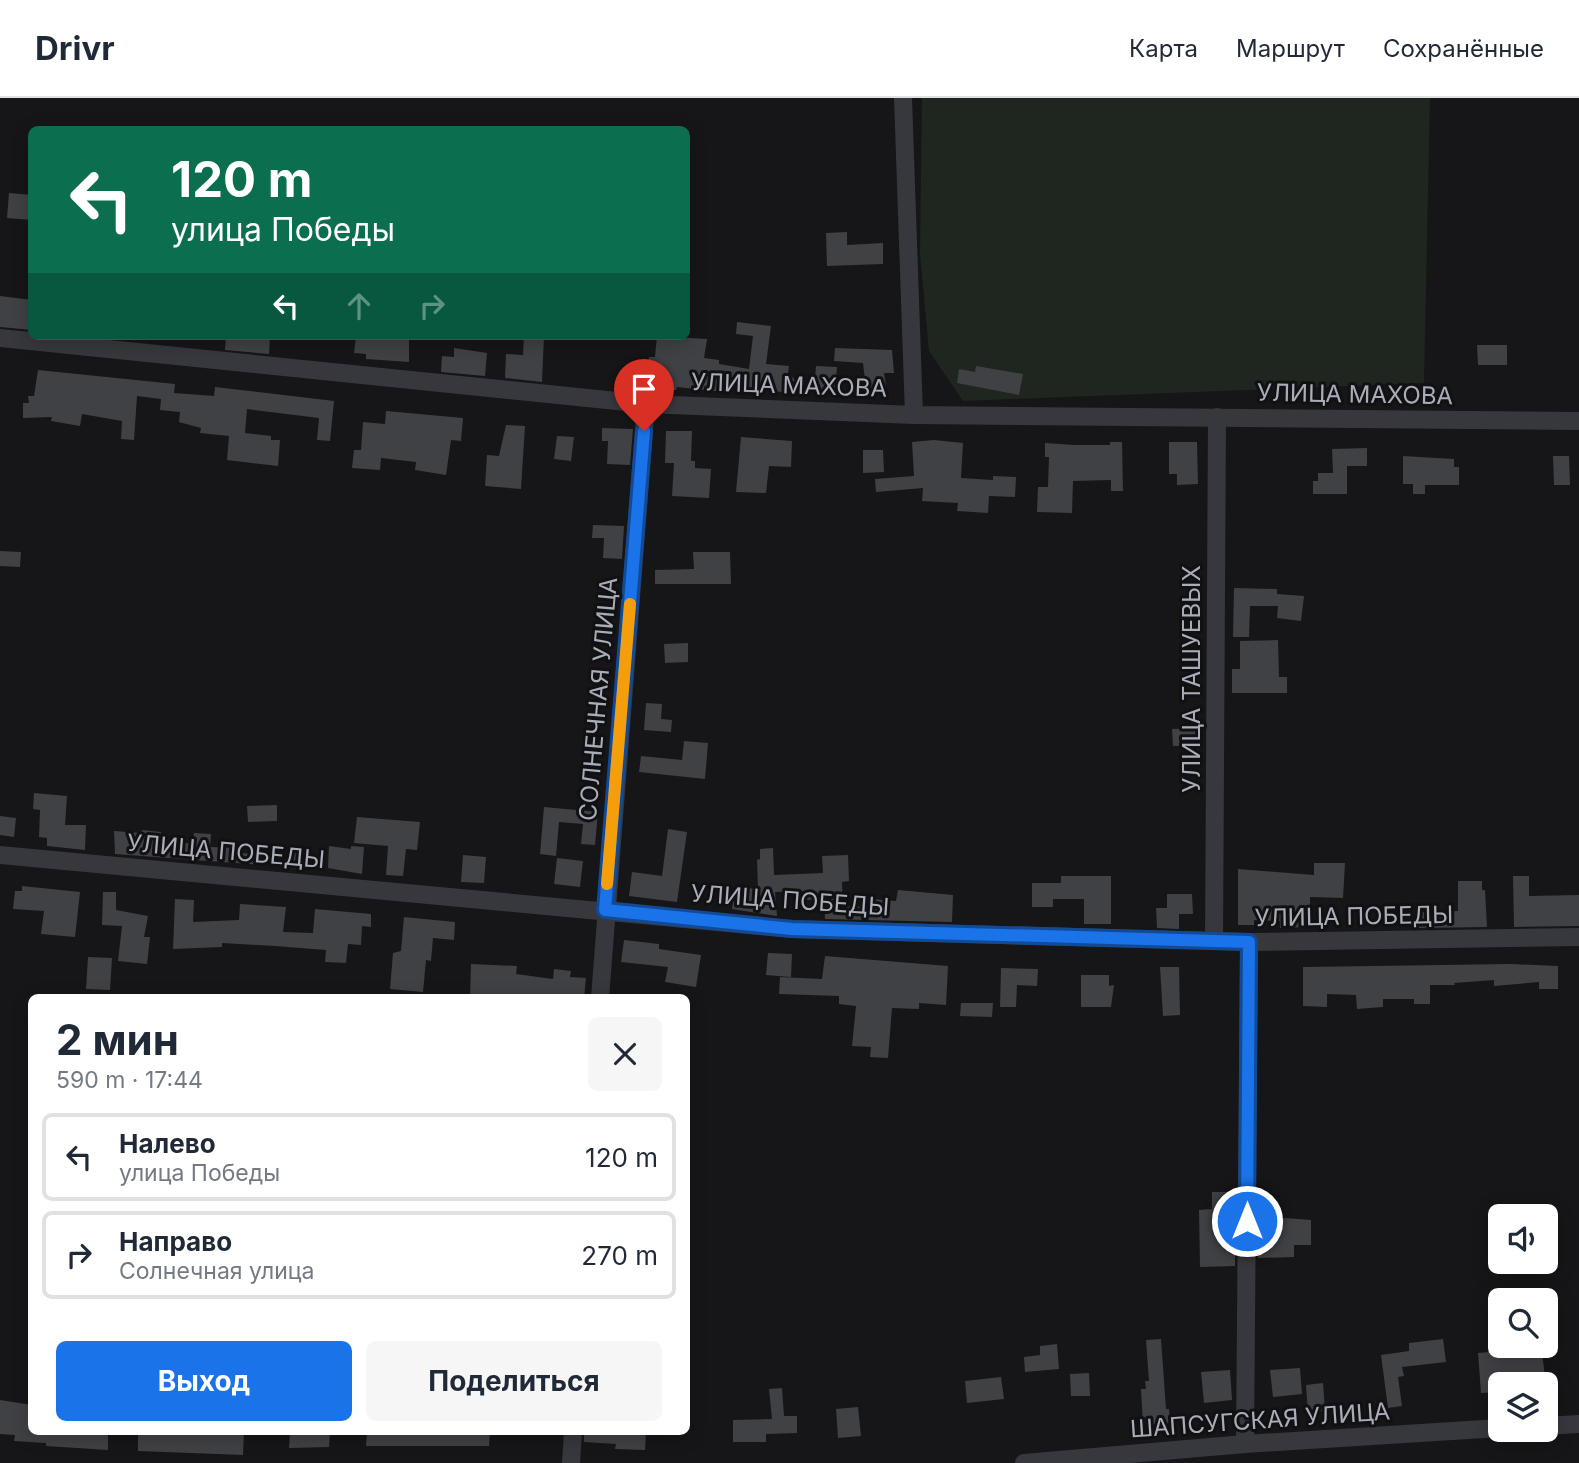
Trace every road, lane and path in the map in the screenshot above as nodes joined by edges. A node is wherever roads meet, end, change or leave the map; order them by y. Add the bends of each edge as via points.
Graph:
1 (903, 98) edge
2 (0, 338) edge
3 (646, 404) junction
4 (914, 415) junction
5 (1217, 417) junction
6 (1579, 421) edge
7 (0, 855) edge
8 (605, 910) junction
9 (1579, 937) edge
10 (1214, 941) junction
11 (1249, 942) junction
12 (600, 994) edge
13 (1579, 1424) edge
14 (1558, 1425) edge
15 (1488, 1429) edge
16 (573, 1435) edge
17 (1245, 1444) junction
18 (571, 1463) edge
19 (1024, 1463) edge

1 - 4 street
2 - 3 street, УЛИЦА МАХОВА
3 - 4 street, УЛИЦА МАХОВА
3 - 8 street, СОЛНЕЧНАЯ УЛИЦА
4 - 5 street, УЛИЦА МАХОВА
5 - 6 street, УЛИЦА МАХОВА
5 - 10 street, УЛИЦА ТАШУЕВЫХ
7 - 8 street, УЛИЦА ПОБЕДЫ
8 - 10 street, УЛИЦА ПОБЕДЫ via 792,929
8 - 12 street, СОЛНЕЧНАЯ УЛИЦА
9 - 11 street, УЛИЦА ПОБЕДЫ
10 - 11 street, УЛИЦА ПОБЕДЫ
11 - 17 street
13 - 14 street
15 - 17 street, ШАПСУГСКАЯ УЛИЦА
16 - 18 street
17 - 19 street, ШАПСУГСКАЯ УЛИЦА

